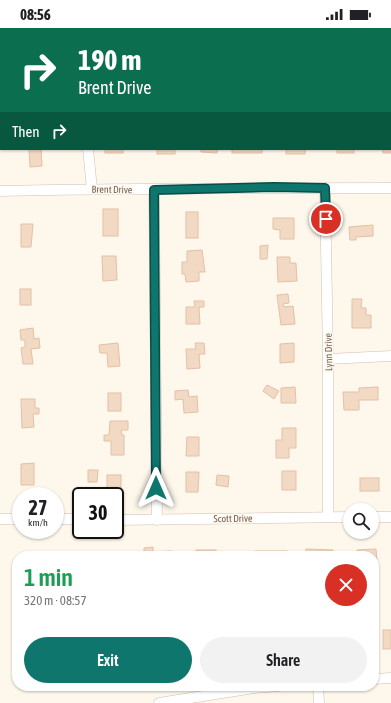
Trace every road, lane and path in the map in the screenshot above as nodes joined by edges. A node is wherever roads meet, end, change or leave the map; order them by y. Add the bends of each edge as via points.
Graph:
1 (88, 150) edge
2 (325, 188) junction
3 (391, 188) edge
4 (92, 189) junction
5 (154, 190) junction
6 (0, 191) edge
7 (391, 356) edge
8 (328, 359) junction
9 (328, 516) junction
10 (343, 516) edge
11 (379, 517) edge
12 (391, 517) edge
13 (0, 519) edge
14 (12, 519) edge
15 (124, 520) edge
16 (157, 520) junction
17 (391, 678) edge
18 (379, 679) edge
19 (235, 691) edge
20 (318, 691) edge
21 (159, 703) edge
22 (319, 703) edge

1 - 4 street
2 - 3 street, Brent Drive
2 - 5 street, Brent Drive
2 - 8 street, Lynn Drive
4 - 5 street, Brent Drive
4 - 6 street, Brent Drive
5 - 16 street
7 - 8 street
8 - 9 street, Lynn Drive
9 - 10 street, Scott Drive
9 - 16 street, Scott Drive
11 - 12 street
13 - 14 street
15 - 16 street, Scott Drive
17 - 18 street
19 - 21 street
20 - 22 street

